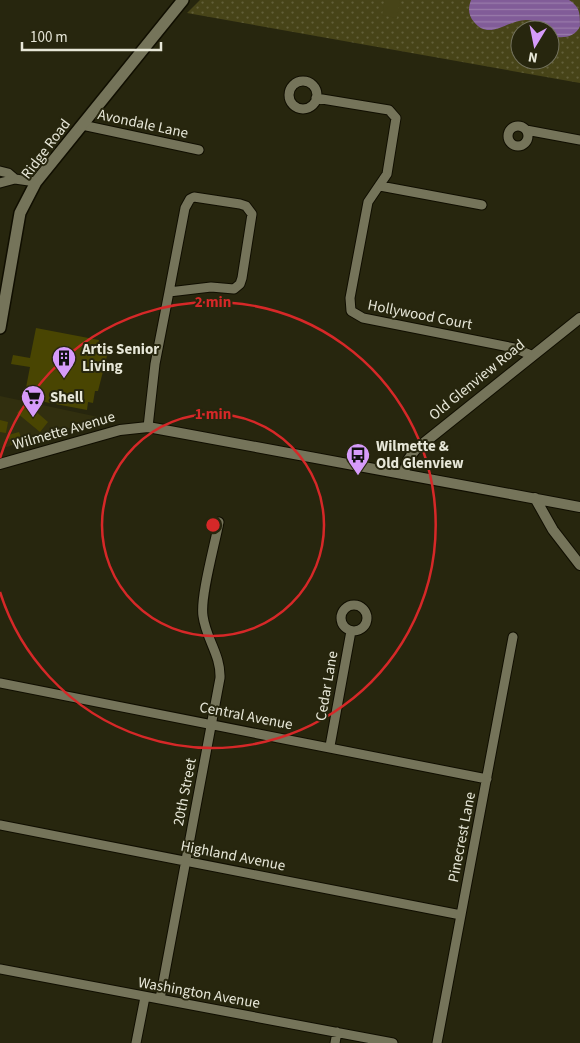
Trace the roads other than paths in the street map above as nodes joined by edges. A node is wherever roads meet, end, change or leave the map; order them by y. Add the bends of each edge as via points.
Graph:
1 (183, 0) edge
2 (316, 98) dead end
3 (82, 125) junction
4 (526, 130) dead end
5 (580, 140) edge
6 (199, 150) dead end
7 (0, 171) edge
8 (15, 179) junction
9 (36, 182) junction
10 (0, 183) edge
11 (380, 186) junction
12 (482, 206) dead end
13 (169, 292) junction
14 (580, 318) edge
15 (0, 328) edge
16 (531, 355) junction
17 (148, 427) junction
18 (0, 464) edge
19 (403, 474) junction
20 (535, 498) junction
21 (580, 507) edge
22 (219, 522) dead end
23 (580, 565) edge
24 (351, 631) dead end
25 (513, 637) dead end
26 (0, 683) edge
27 (212, 724) junction
28 (330, 746) junction
29 (487, 779) junction
30 (0, 825) edge
31 (186, 861) junction
32 (461, 915) junction
33 (0, 969) edge
34 (145, 997) junction
35 (160, 999) junction
36 (337, 1032) junction
37 (136, 1043) edge
38 (335, 1043) edge
39 (393, 1043) edge
40 (437, 1043) edge

1 - 3 main road, Ridge Road
2 - 11 street, Hollywood Court via 394,113 396,124 388,168
3 - 6 street, Avondale Lane
3 - 9 main road, Ridge Road
4 - 5 street
7 - 8 street
8 - 9 street
8 - 10 street
9 - 15 main road, Ridge Road via 20,213
11 - 12 street
11 - 16 street, Hollywood Court via 368,202 350,298 351,311 362,318 514,348
13 - 13 street via 185,208 190,199 199,197 246,206 252,220 238,287
13 - 17 street
14 - 16 street, Old Glenview Road
16 - 19 street, Old Glenview Road via 415,450
17 - 18 street, Wilmette Avenue via 120,430
17 - 19 street, Wilmette Avenue
19 - 20 street, Wilmette Avenue
20 - 21 street, Wilmette Avenue
20 - 23 street via 553,530
22 - 27 street, 20th Street via 202,609 219,659 220,678
24 - 28 street, Cedar Lane
25 - 29 street, Pinecrest Lane
26 - 27 street, Central Avenue
27 - 28 street, Central Avenue
27 - 31 street, 20th Street
28 - 29 street, Central Avenue
29 - 32 street, Pinecrest Lane
30 - 31 street, Highland Avenue
31 - 32 street, Highland Avenue
31 - 35 street, 20th Street
32 - 40 street, Pinecrest Lane
33 - 34 street, Washington Avenue
34 - 35 street, Washington Avenue
34 - 37 street
35 - 36 street, Washington Avenue
36 - 38 street
36 - 39 street, Washington Avenue

